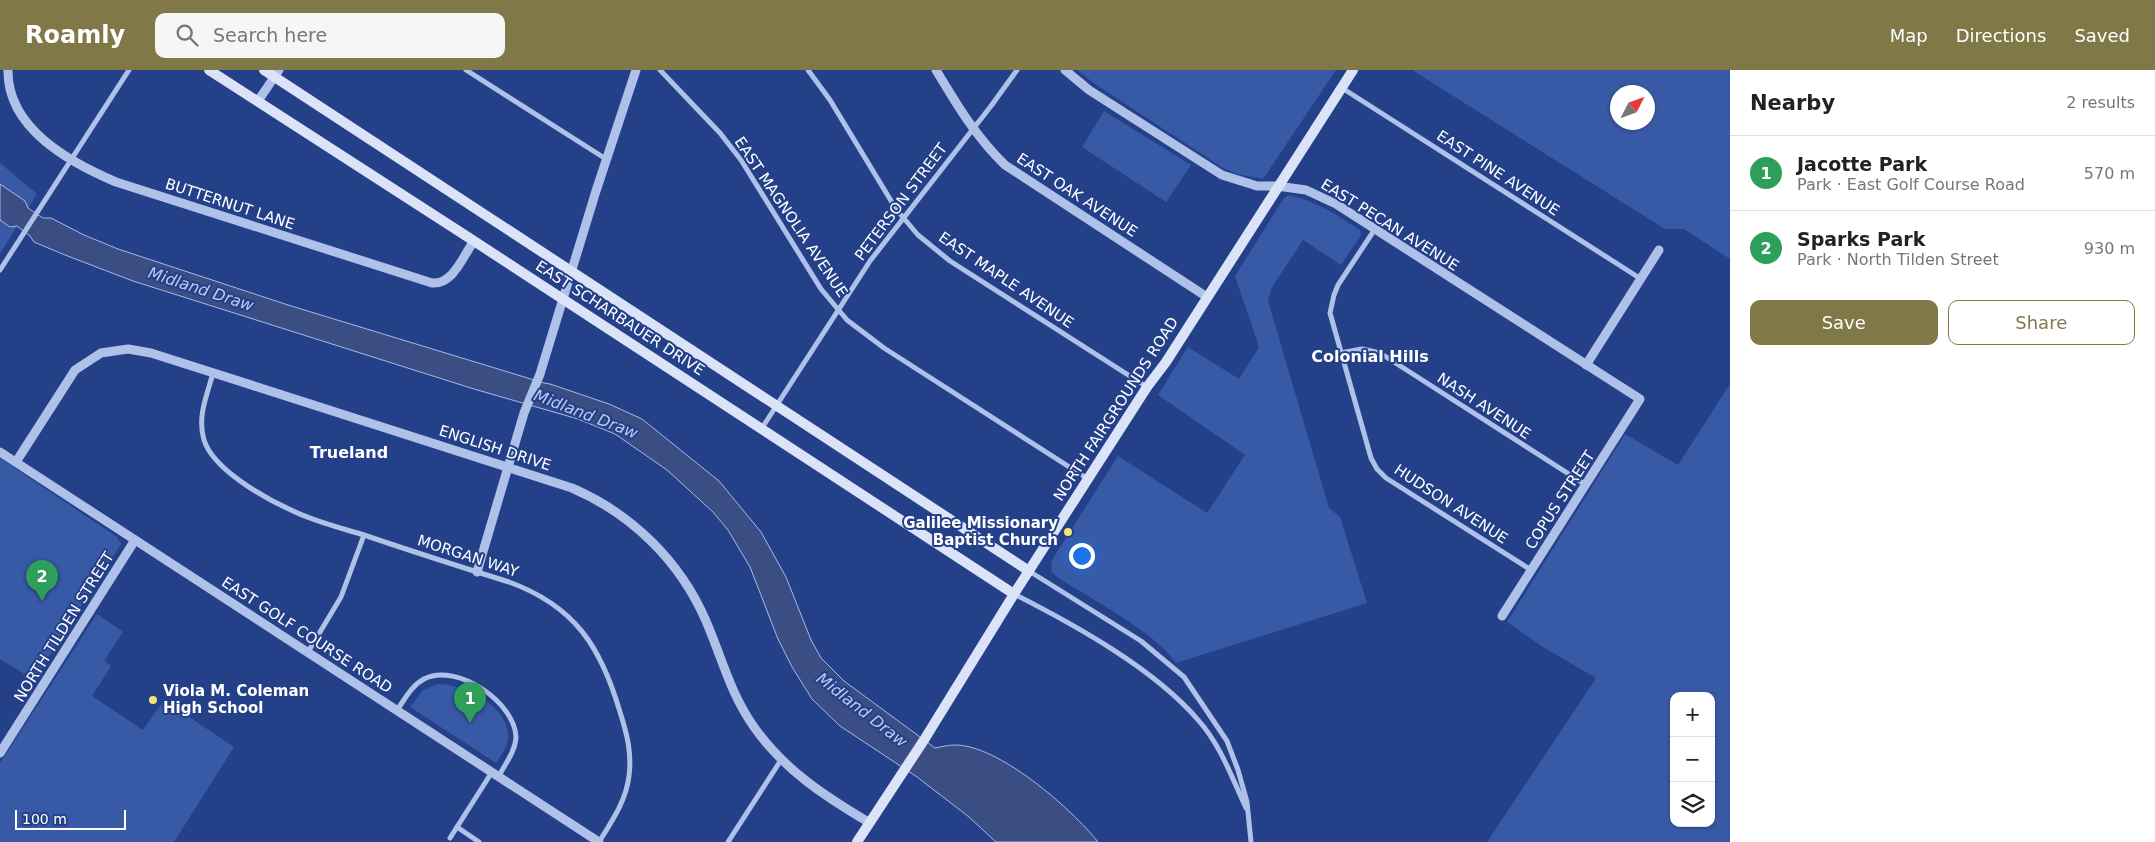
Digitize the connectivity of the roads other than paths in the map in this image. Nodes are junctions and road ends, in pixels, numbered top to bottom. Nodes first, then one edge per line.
1 (8, 70) edge
2 (129, 70) edge
3 (209, 70) edge
4 (264, 70) edge
5 (466, 70) edge
6 (636, 70) edge
7 (660, 70) edge
8 (808, 70) edge
9 (936, 70) edge
10 (1017, 70) edge
11 (1065, 70) edge
12 (1353, 70) edge
13 (277, 73) edge
14 (1342, 88) junction
15 (258, 102) junction
16 (973, 129) junction
17 (606, 159) junction
18 (72, 160) junction
19 (1277, 186) junction
20 (903, 217) junction
21 (1375, 229) junction
22 (474, 241) junction
23 (1659, 250) dead end
24 (0, 270) edge
25 (571, 271) junction
26 (1641, 279) junction
27 (1207, 297) junction
28 (563, 299) junction
29 (838, 310) junction
30 (1340, 353) junction
31 (1586, 365) junction
32 (213, 373) junction
33 (1146, 387) junction
34 (1640, 399) joint
35 (777, 405) junction
36 (762, 428) junction
37 (0, 452) edge
38 (16, 462) junction
39 (510, 467) junction
40 (1088, 479) junction
41 (1586, 485) junction
42 (364, 535) junction
43 (135, 540) junction
44 (1531, 570) junction
45 (1029, 571) junction
46 (477, 572) junction
47 (1014, 594) junction
48 (1502, 616) dead end
49 (308, 652) junction
50 (396, 710) junction
51 (2, 747) edge
52 (781, 760) junction
53 (495, 774) junction
54 (1248, 813) junction
55 (870, 823) junction
56 (456, 827) junction
57 (450, 838) dead end
58 (479, 842) edge
59 (599, 842) edge
60 (728, 842) edge
61 (857, 842) edge
62 (1251, 842) edge

1 - 18 street, BUTTERNUT LANE
2 - 18 street
3 - 15 main road, EAST SCHARBAUER DRIVE
4 - 13 main road, EAST SCHARBAUER DRIVE
5 - 17 street
6 - 17 street
7 - 29 street, EAST MAGNOLIA AVENUE
8 - 20 street, EAST MAPLE AVENUE
9 - 16 street, EAST OAK AVENUE
10 - 16 street, PETERSON STREET
11 - 19 street, EAST PECAN AVENUE
12 - 14 main road, NORTH FAIRGROUNDS ROAD
13 - 15 street
13 - 25 main road, EAST SCHARBAUER DRIVE
14 - 19 main road, NORTH FAIRGROUNDS ROAD
14 - 26 street, EAST PINE AVENUE
15 - 22 main road, EAST SCHARBAUER DRIVE
16 - 20 street, PETERSON STREET
16 - 27 street, EAST OAK AVENUE
17 - 25 street
18 - 22 street, BUTTERNUT LANE
18 - 24 street
19 - 21 street, EAST PECAN AVENUE
19 - 27 main road, NORTH FAIRGROUNDS ROAD
20 - 29 street, PETERSON STREET
20 - 33 street, EAST MAPLE AVENUE
21 - 30 street, HUDSON AVENUE
21 - 31 street, EAST PECAN AVENUE
22 - 28 main road, EAST SCHARBAUER DRIVE
23 - 26 street
25 - 28 street
25 - 35 main road, EAST SCHARBAUER DRIVE
26 - 31 street
27 - 33 main road, NORTH FAIRGROUNDS ROAD
28 - 36 main road, EAST SCHARBAUER DRIVE
28 - 39 street
29 - 35 street, PETERSON STREET
29 - 40 street, EAST MAGNOLIA AVENUE
30 - 41 street, NASH AVENUE
30 - 44 street, HUDSON AVENUE
31 - 34 street, EAST PECAN AVENUE
32 - 38 street, ENGLISH DRIVE
32 - 39 street, ENGLISH DRIVE
32 - 42 street, MORGAN WAY
33 - 40 main road, NORTH FAIRGROUNDS ROAD
34 - 41 street, COPUS STREET
35 - 36 street, PETERSON STREET
35 - 45 main road, EAST SCHARBAUER DRIVE
36 - 47 main road, EAST SCHARBAUER DRIVE
37 - 38 street, EAST GOLF COURSE ROAD
38 - 43 street, EAST GOLF COURSE ROAD
39 - 46 street
39 - 52 street, ENGLISH DRIVE
40 - 45 main road, NORTH FAIRGROUNDS ROAD
41 - 44 street, COPUS STREET
42 - 46 street, MORGAN WAY
42 - 49 street
43 - 49 street, EAST GOLF COURSE ROAD
43 - 51 street, NORTH TILDEN STREET
44 - 48 street, COPUS STREET
45 - 47 main road, NORTH FAIRGROUNDS ROAD
45 - 54 street
46 - 59 street, MORGAN WAY
47 - 54 street
47 - 55 main road, NORTH FAIRGROUNDS ROAD
49 - 50 street, EAST GOLF COURSE ROAD
50 - 53 street, EAST GOLF COURSE ROAD
50 - 53 street
52 - 55 street, ENGLISH DRIVE
52 - 60 street
53 - 56 street
53 - 59 street, EAST GOLF COURSE ROAD
54 - 62 street
55 - 61 main road, NORTH FAIRGROUNDS ROAD
56 - 57 street
56 - 58 street

